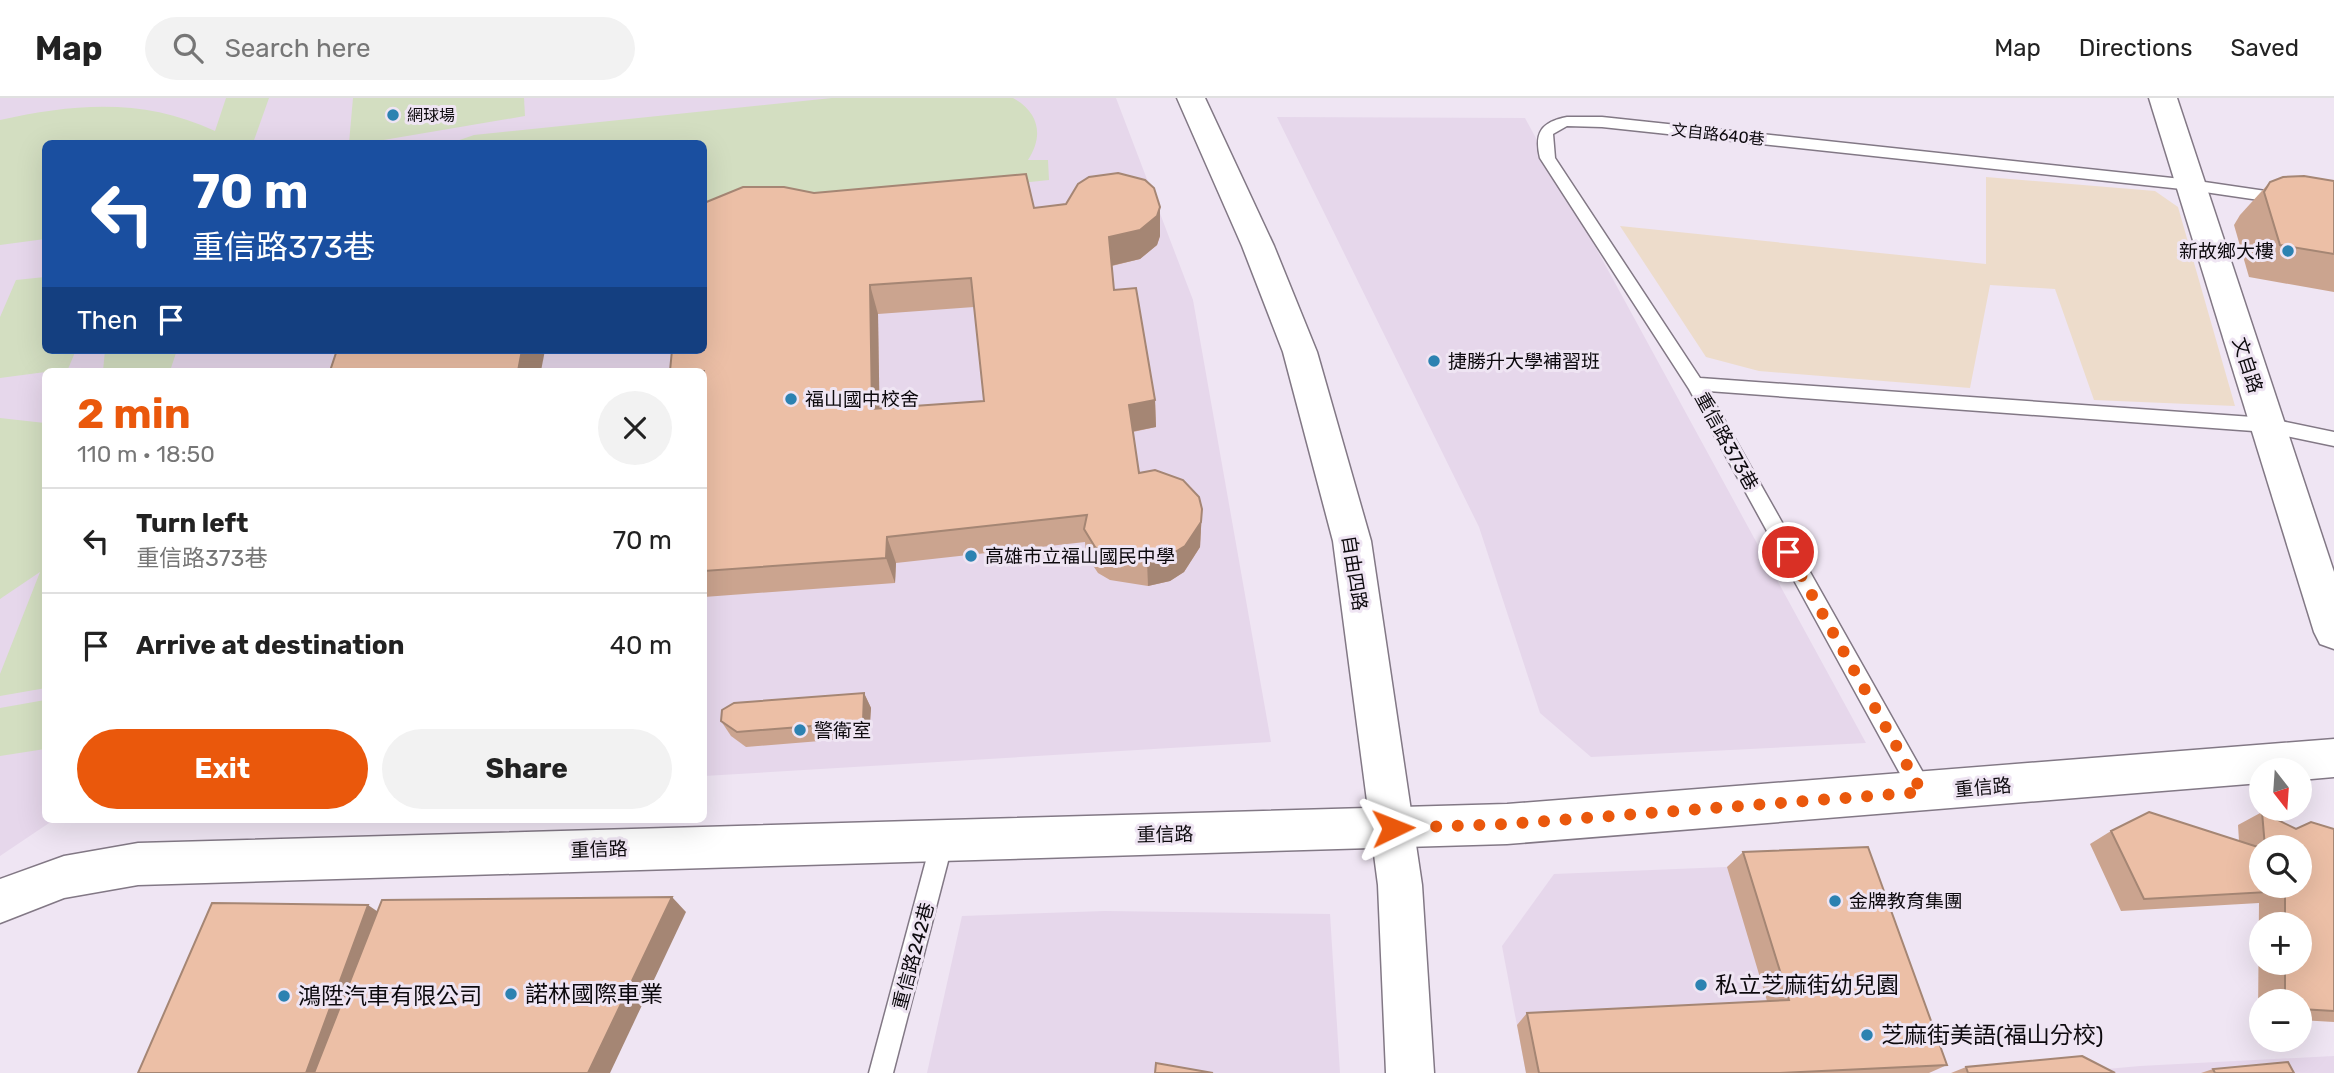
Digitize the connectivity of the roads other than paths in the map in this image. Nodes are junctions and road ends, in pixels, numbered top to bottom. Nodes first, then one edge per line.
1 (1191, 98) edge
2 (2163, 98) edge
3 (2191, 185) junction
4 (2334, 206) edge
5 (1695, 384) junction
6 (2267, 425) junction
7 (2334, 439) edge
8 (2334, 632) edge
9 (2334, 758) edge
10 (1922, 792) junction
11 (1393, 828) junction
12 (943, 838) junction
13 (0, 901) edge
14 (881, 1073) edge
15 (1410, 1073) edge

1 - 11 street, 自由四路
2 - 3 street, 文自路
3 - 4 lane
3 - 5 lane, 文自路640巷
3 - 6 street, 文自路
5 - 6 lane
5 - 10 lane, 重信路373巷
6 - 7 lane
6 - 8 street, 文自路
9 - 10 street, 重信路
10 - 11 street, 重信路
11 - 12 street, 重信路
11 - 15 street, 自由四路
12 - 13 street, 重信路
12 - 14 lane, 重信路242巷

